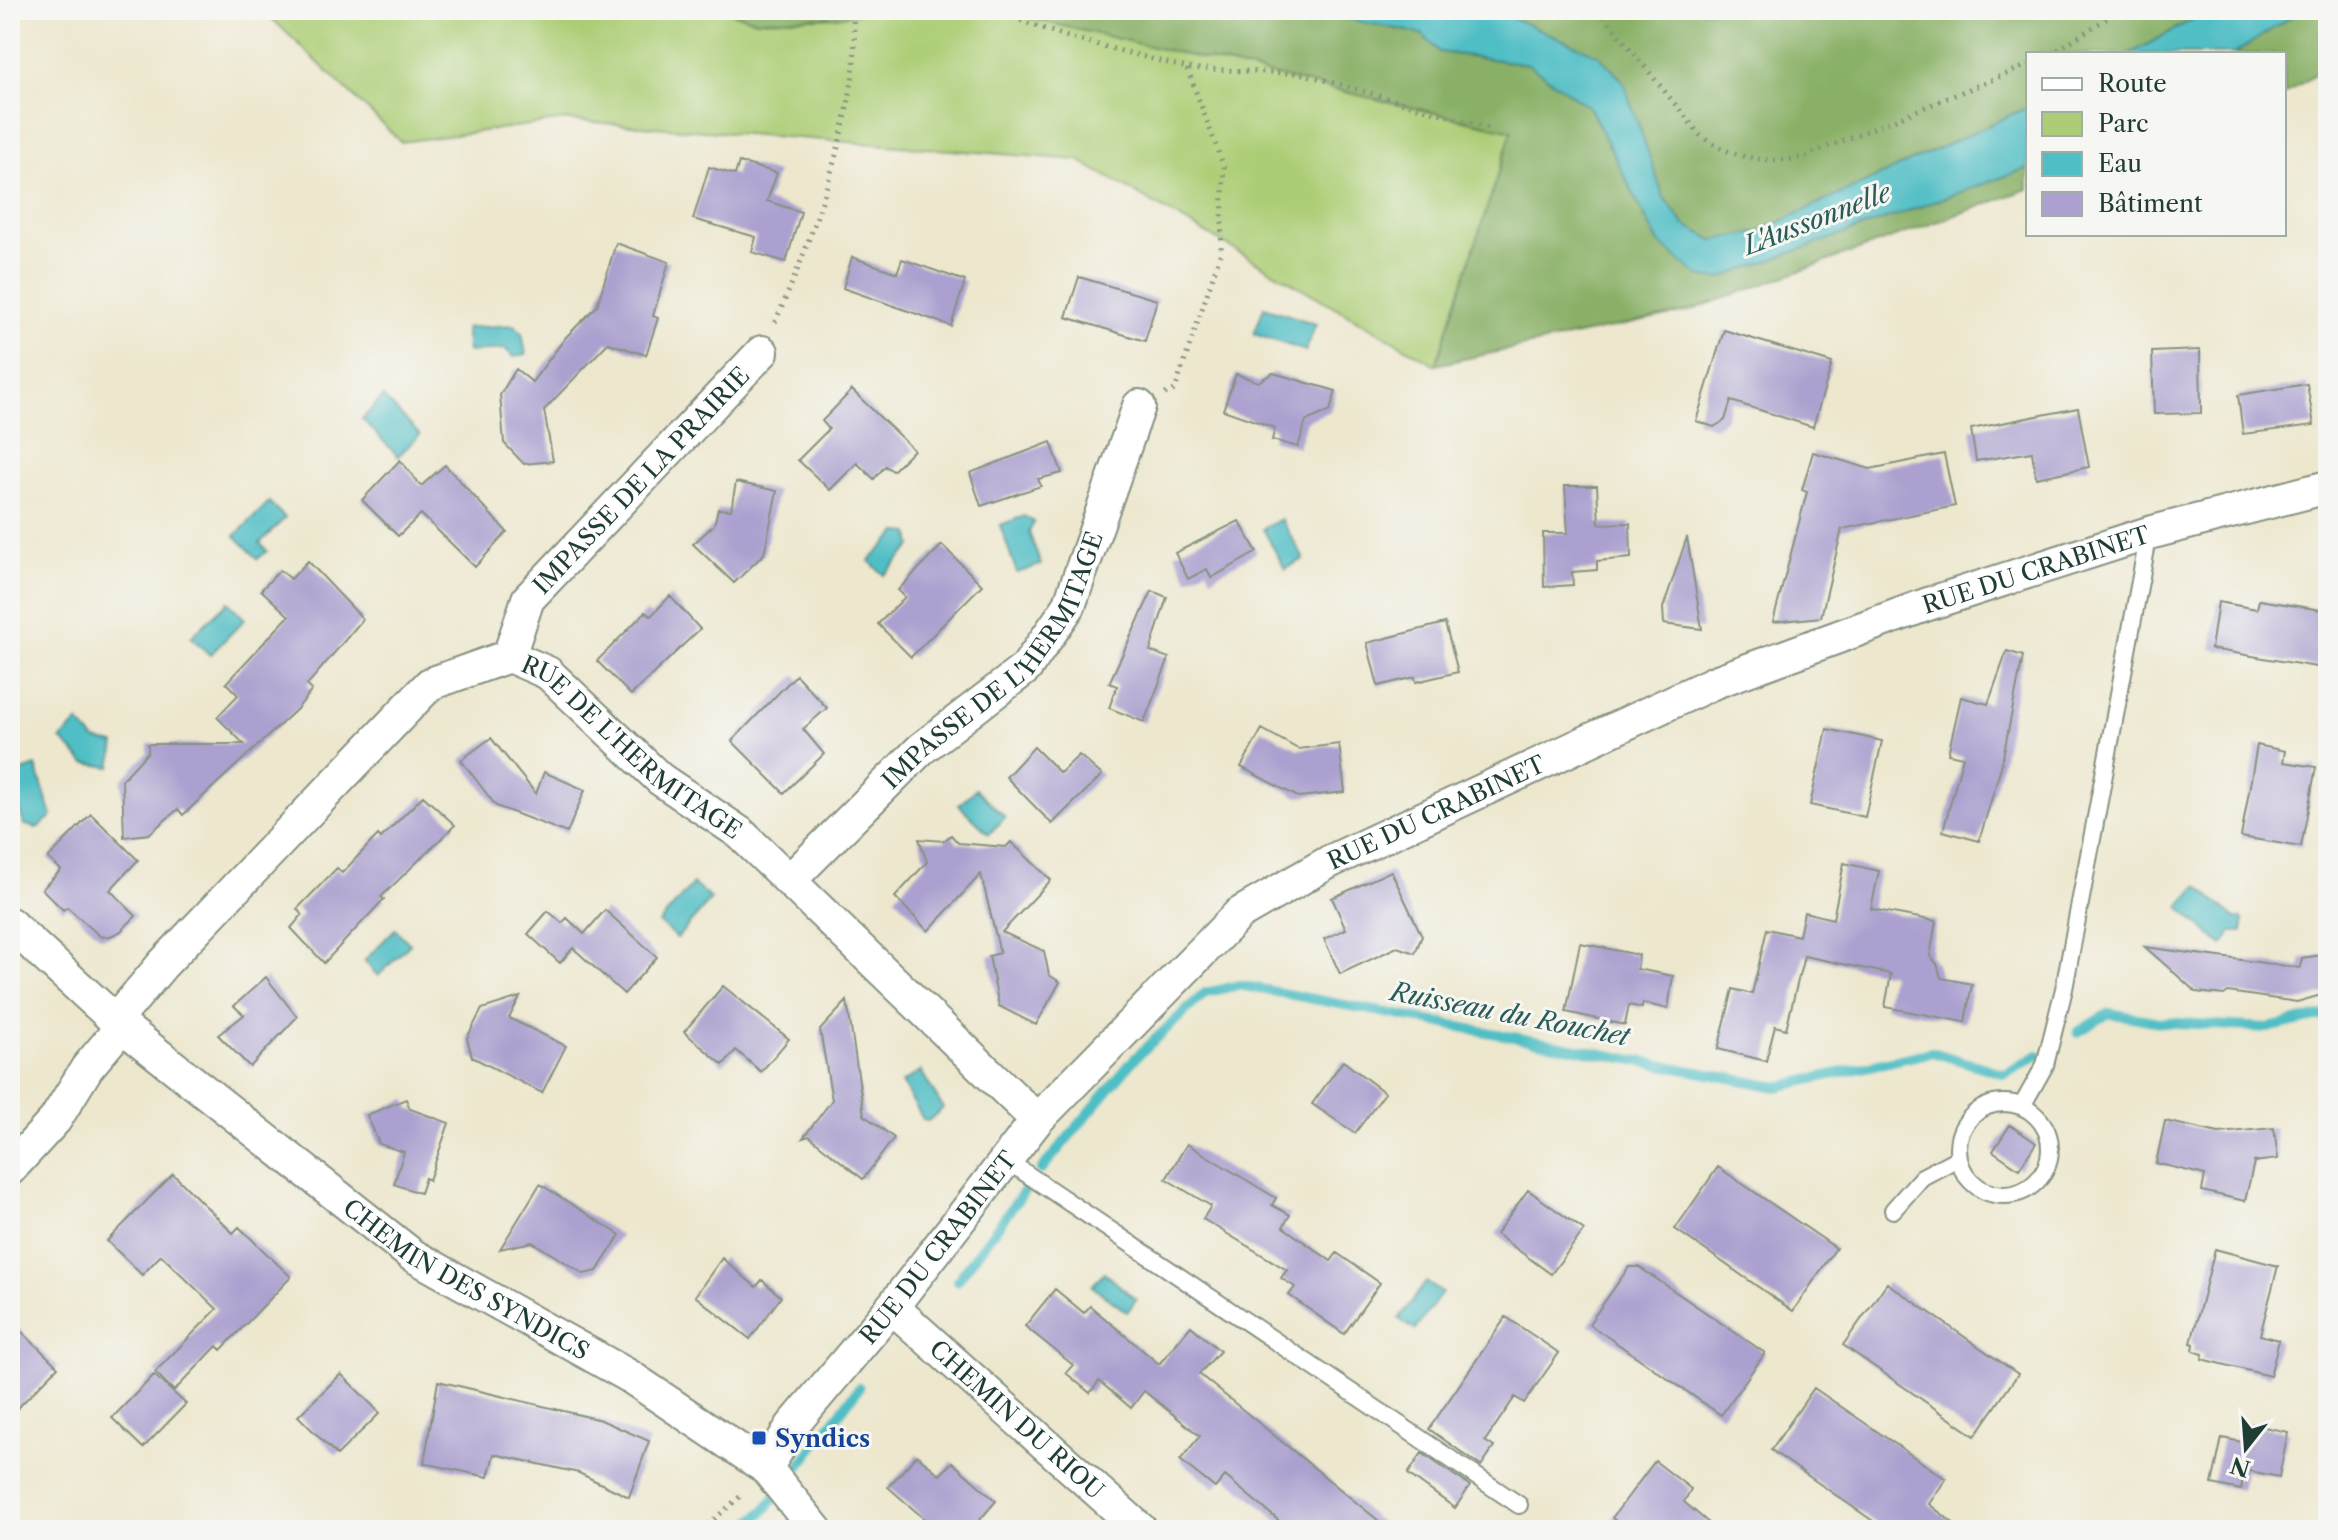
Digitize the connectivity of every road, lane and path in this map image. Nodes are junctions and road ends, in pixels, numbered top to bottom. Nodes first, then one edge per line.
1 (853, 10) edge
2 (990, 10) edge
3 (1599, 10) edge
4 (2120, 10) edge
5 (2054, 52) edge
6 (2026, 66) edge
7 (1187, 68) junction
8 (1490, 128) dead end
9 (762, 352) joint
10 (1139, 406) joint
11 (2328, 487) edge
12 (2149, 533) junction
13 (509, 656) junction
14 (791, 879) junction
15 (10, 924) edge
16 (118, 1023) junction
17 (2022, 1106) junction
18 (1037, 1120) junction
19 (1958, 1158) junction
20 (1006, 1160) junction
21 (10, 1169) edge
22 (1893, 1210) dead end
23 (892, 1307) junction
24 (776, 1481) junction
25 (1519, 1505) dead end
26 (702, 1530) edge
27 (816, 1530) edge
28 (1141, 1530) edge

1 - 9 path
2 - 7 path
3 - 6 path
4 - 5 path
7 - 8 path
7 - 10 path
9 - 13 street, IMPASSE DE LA PRAIRIE
10 - 14 street, IMPASSE DE L'HERMITAGE
11 - 12 street, RUE DU CRABINET
12 - 17 lane
12 - 18 street, RUE DU CRABINET
13 - 14 street, RUE DE L'HERMITAGE
13 - 16 street, RUE DE L'HERMITAGE
14 - 18 street, RUE DE L'HERMITAGE
15 - 16 street, CHEMIN DES SYNDICS
16 - 21 street, RUE DE L'HERMITAGE
16 - 24 street, CHEMIN DES SYNDICS
17 - 19 lane
17 - 19 lane
18 - 20 street, RUE DU CRABINET
19 - 22 lane
20 - 23 street, RUE DU CRABINET
20 - 25 lane
23 - 24 street, RUE DU CRABINET
23 - 28 street, CHEMIN DU RIOU
24 - 26 path
24 - 27 street, CHEMIN DES SYNDICS

